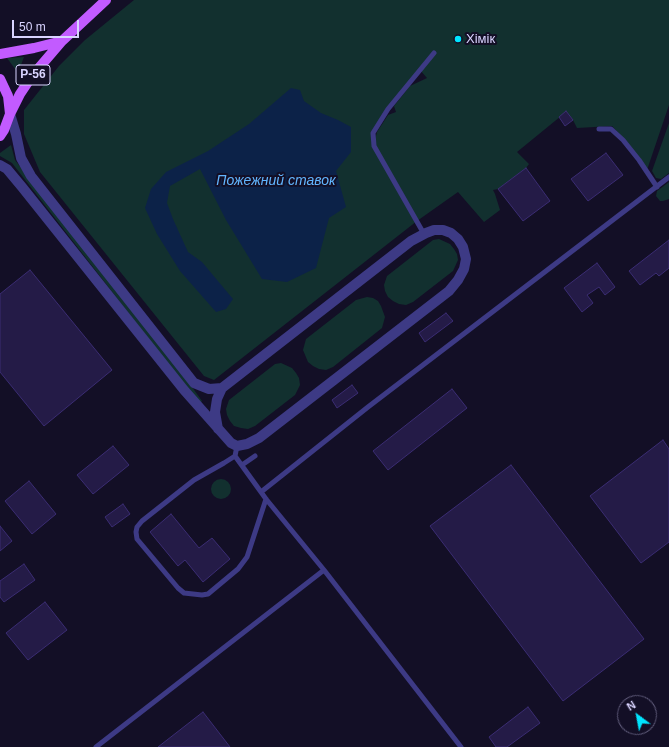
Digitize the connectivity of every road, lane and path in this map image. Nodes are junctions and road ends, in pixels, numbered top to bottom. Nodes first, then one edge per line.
1 (106, 0) edge
2 (62, 41) junction
3 (434, 53) dead end
4 (0, 54) edge
5 (0, 79) edge
6 (10, 114) junction
7 (599, 129) dead end
8 (0, 136) edge
9 (0, 165) edge
10 (669, 177) edge
11 (657, 187) junction
12 (424, 234) junction
13 (222, 388) junction
14 (218, 429) junction
15 (236, 451) junction
16 (255, 456) dead end
17 (242, 464) junction
18 (261, 492) junction
19 (266, 499) junction
20 (324, 570) junction
21 (96, 747) edge
22 (461, 747) edge

1 - 2 main road, Р-56
2 - 4 main road, Р-56
2 - 6 main road, Р-56
3 - 12 lane
5 - 6 main road
6 - 8 main road, Р-56
6 - 13 street
7 - 11 lane
9 - 14 street
10 - 11 lane
11 - 18 lane
12 - 13 street
12 - 15 street
13 - 14 street
14 - 15 street
15 - 17 lane
15 - 19 lane
16 - 17 lane
17 - 18 lane
18 - 19 lane
19 - 20 lane
20 - 21 lane
20 - 22 lane

